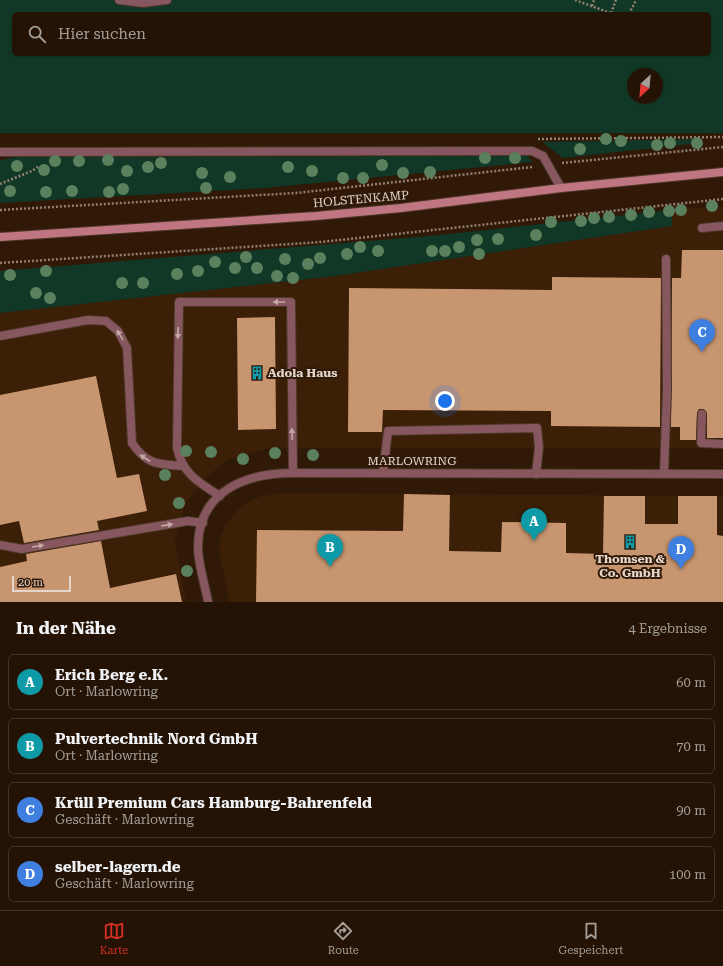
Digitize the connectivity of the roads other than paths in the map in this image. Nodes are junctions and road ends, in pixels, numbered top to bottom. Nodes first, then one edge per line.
1 (119, 0) edge
2 (167, 0) edge
3 (0, 152) edge
4 (723, 172) edge
5 (561, 188) junction
6 (723, 226) edge
7 (702, 228) dead end
8 (0, 237) edge
9 (666, 259) dead end
10 (0, 336) edge
11 (702, 414) dead end
12 (723, 444) edge
13 (182, 466) junction
14 (293, 473) junction
15 (384, 473) junction
16 (536, 474) junction
17 (664, 474) junction
18 (723, 474) edge
19 (220, 496) junction
20 (203, 523) junction
21 (0, 545) edge
22 (208, 602) edge

1 - 2 street
3 - 5 street
4 - 5 main road, HOLSTENKAMP
5 - 8 main road, HOLSTENKAMP
6 - 7 street
9 - 17 street
13 -> 10 street
11 - 12 street
14 -> 13 street
13 - 19 street
14 - 15 street, MARLOWRING
14 - 19 street, MARLOWRING
15 - 16 street, MARLOWRING
15 - 16 street
16 - 17 street, MARLOWRING
17 - 18 street, MARLOWRING
19 - 20 street, MARLOWRING
21 -> 20 street
20 - 22 street, MARLOWRING

